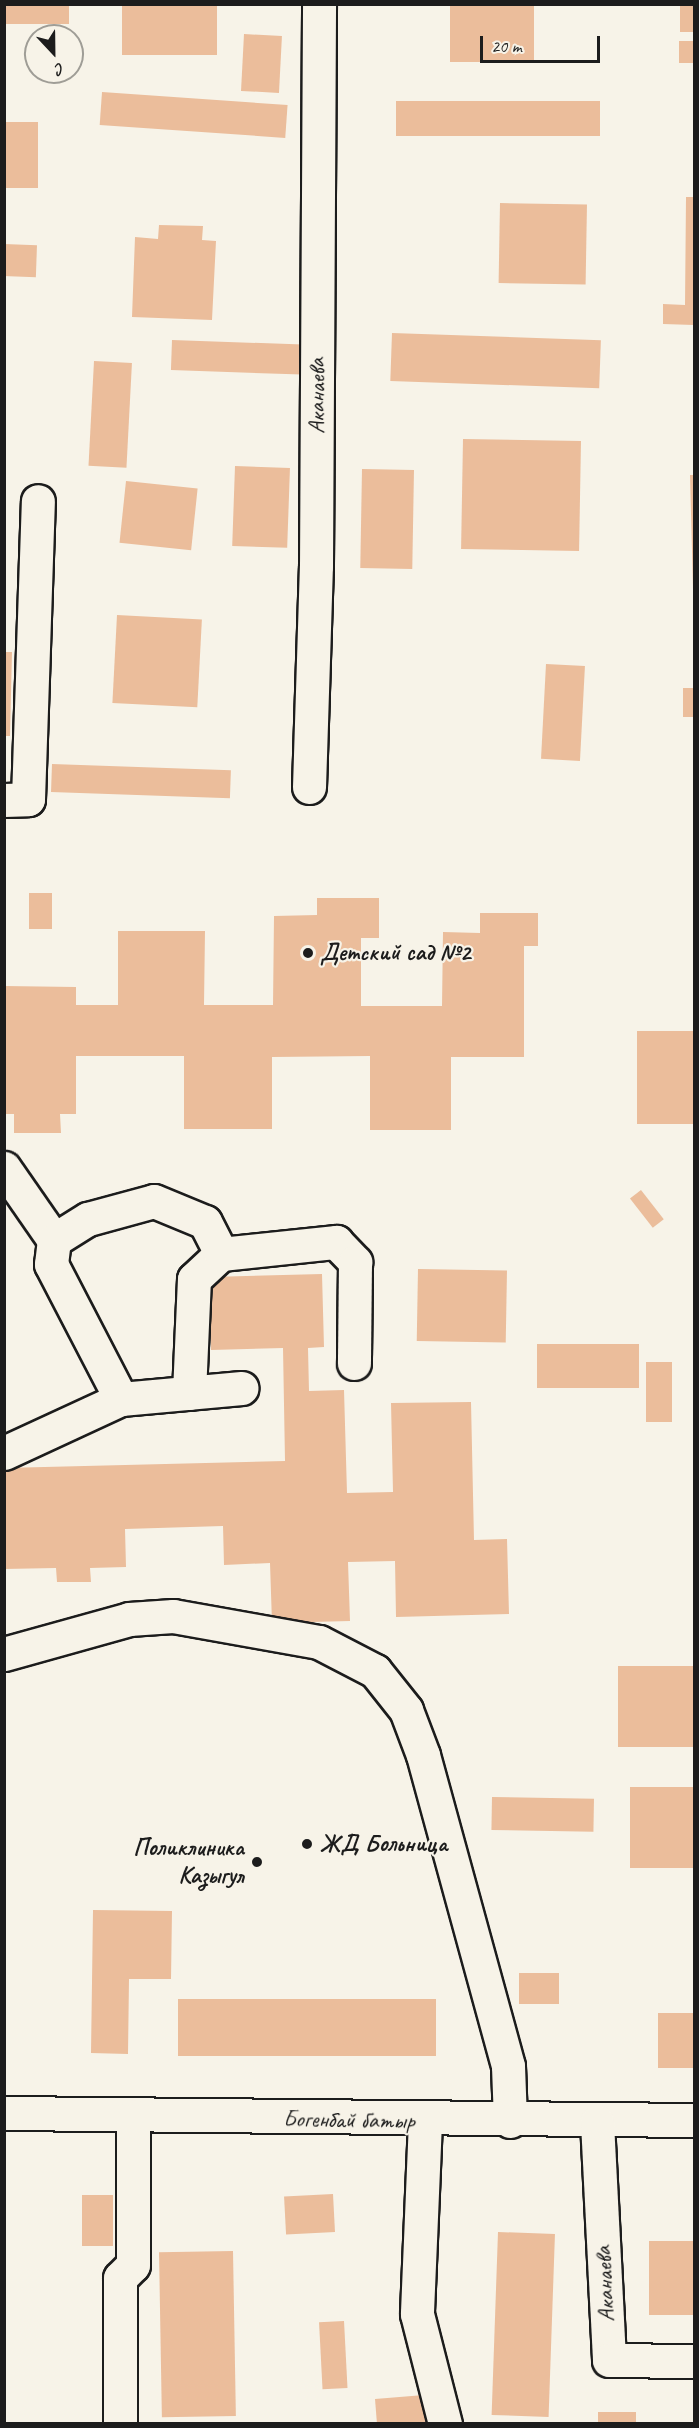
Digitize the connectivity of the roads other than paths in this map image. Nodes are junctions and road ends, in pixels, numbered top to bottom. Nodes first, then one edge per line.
1 (319, 4) edge
2 (38, 501) dead end
3 (309, 787) dead end
4 (4, 800) edge
5 (4, 1167) edge
6 (54, 1240) junction
7 (220, 1254) junction
8 (354, 1363) dead end
9 (242, 1388) dead end
10 (189, 1393) junction
11 (121, 1399) junction
12 (4, 1453) edge
13 (4, 1654) edge
14 (4, 2113) edge
15 (133, 2116) junction
16 (694, 2120) edge
17 (425, 2121) junction
18 (510, 2121) junction
19 (597, 2122) junction
20 (694, 2361) edge
21 (120, 2424) edge
22 (445, 2424) edge

1 - 3 street, Аканаева
2 - 4 street
5 - 6 street
6 - 7 street
6 - 11 street
7 - 8 street
7 - 10 street
9 - 10 street
10 - 11 street
11 - 12 street
13 - 18 street
14 - 15 street, Богенбай батыр
15 - 17 street, Богенбай батыр
15 - 21 street
16 - 19 street, Богенбай батыр
17 - 18 street, Богенбай батыр
17 - 22 street
18 - 19 street, Богенбай батыр
19 - 20 street, Аканаева

